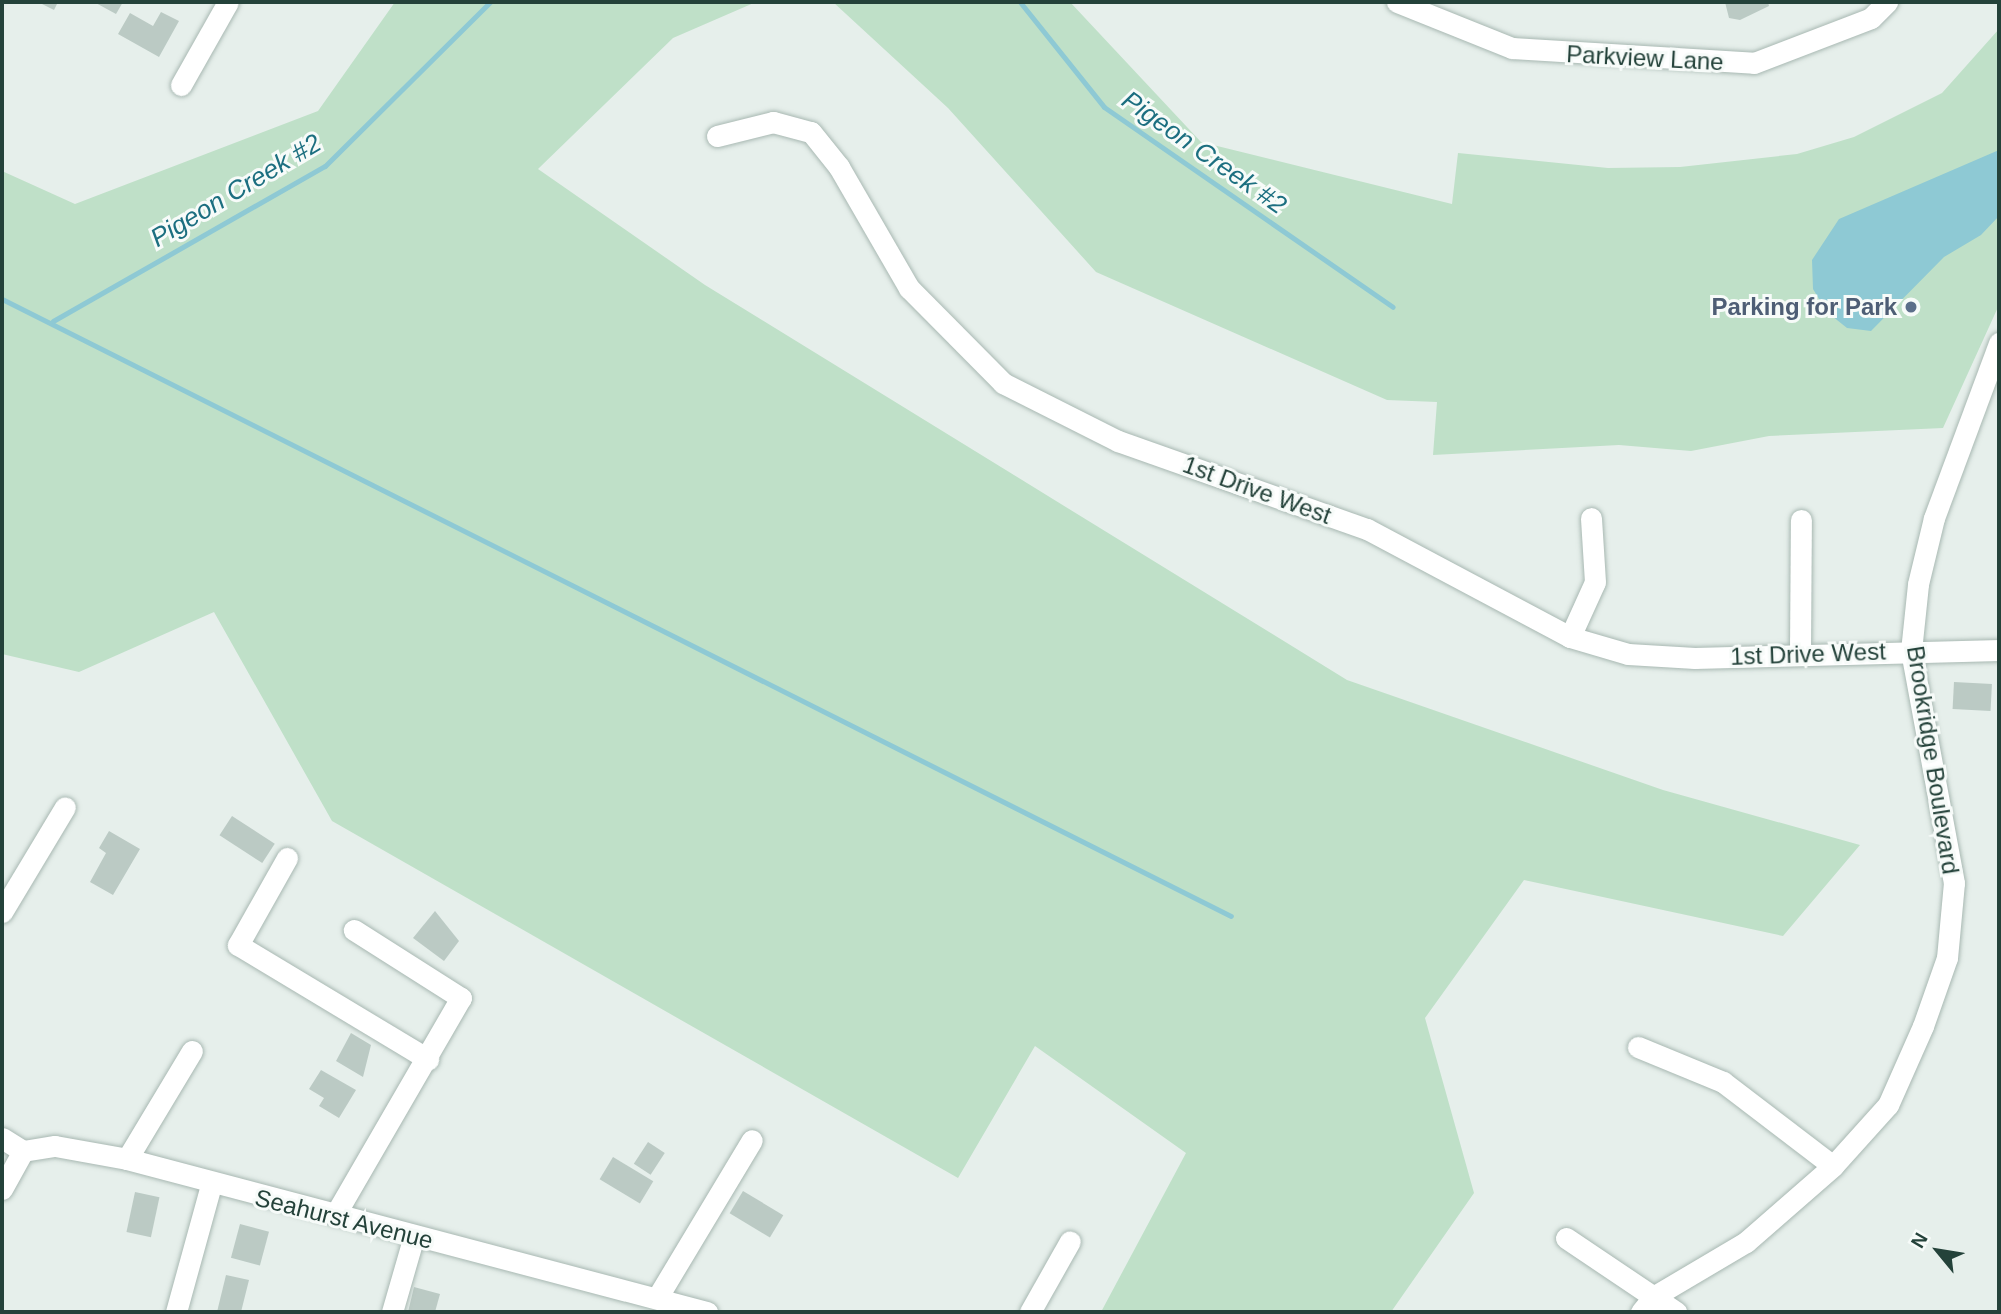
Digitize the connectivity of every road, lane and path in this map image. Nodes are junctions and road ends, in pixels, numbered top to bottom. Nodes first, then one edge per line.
1 (1397, 2) edge
2 (1887, 2) edge
3 (224, 3) edge
4 (181, 85) dead end
5 (716, 136) dead end
6 (1999, 343) edge
7 (1591, 518) dead end
8 (1801, 520) dead end
9 (1570, 637) junction
10 (1911, 650) junction
11 (1999, 650) edge
12 (1800, 651) junction
13 (65, 807) dead end
14 (286, 858) dead end
15 (2, 912) edge
16 (354, 930) dead end
17 (1638, 1047) dead end
18 (192, 1051) dead end
19 (428, 1059) junction
20 (2, 1138) edge
21 (752, 1140) dead end
22 (23, 1150) junction
23 (127, 1159) junction
24 (1833, 1166) junction
25 (211, 1185) junction
26 (2, 1189) edge
27 (335, 1215) junction
28 (414, 1236) junction
29 (1566, 1238) dead end
30 (1070, 1241) dead end
31 (657, 1298) junction
32 (626, 1303) edge
33 (1647, 1305) edge
34 (176, 1312) edge
35 (392, 1312) edge
36 (707, 1312) edge
37 (1030, 1312) edge
38 (1676, 1312) edge

1 - 2 street, Parkview Lane
3 - 4 street
5 - 9 street, 1st Drive West
6 - 10 street, Brookridge Boulevard
7 - 9 street
8 - 12 street
9 - 12 street, 1st Drive West
10 - 11 street, 1st Drive West
10 - 12 street, 1st Drive West
10 - 24 street, Brookridge Boulevard
13 - 15 street
14 - 19 street
16 - 19 street
17 - 24 street
18 - 23 street
19 - 27 street
20 - 22 street
21 - 31 street
22 - 23 street, Seahurst Avenue
22 - 26 street
23 - 25 street, Seahurst Avenue
24 - 33 street, Brookridge Boulevard
25 - 27 street, Seahurst Avenue
25 - 34 street
27 - 28 street, Seahurst Avenue
28 - 32 street, Seahurst Avenue
28 - 35 street
29 - 33 street
30 - 37 street
31 - 32 street, Seahurst Avenue
31 - 36 street, Seahurst Avenue
33 - 38 street

